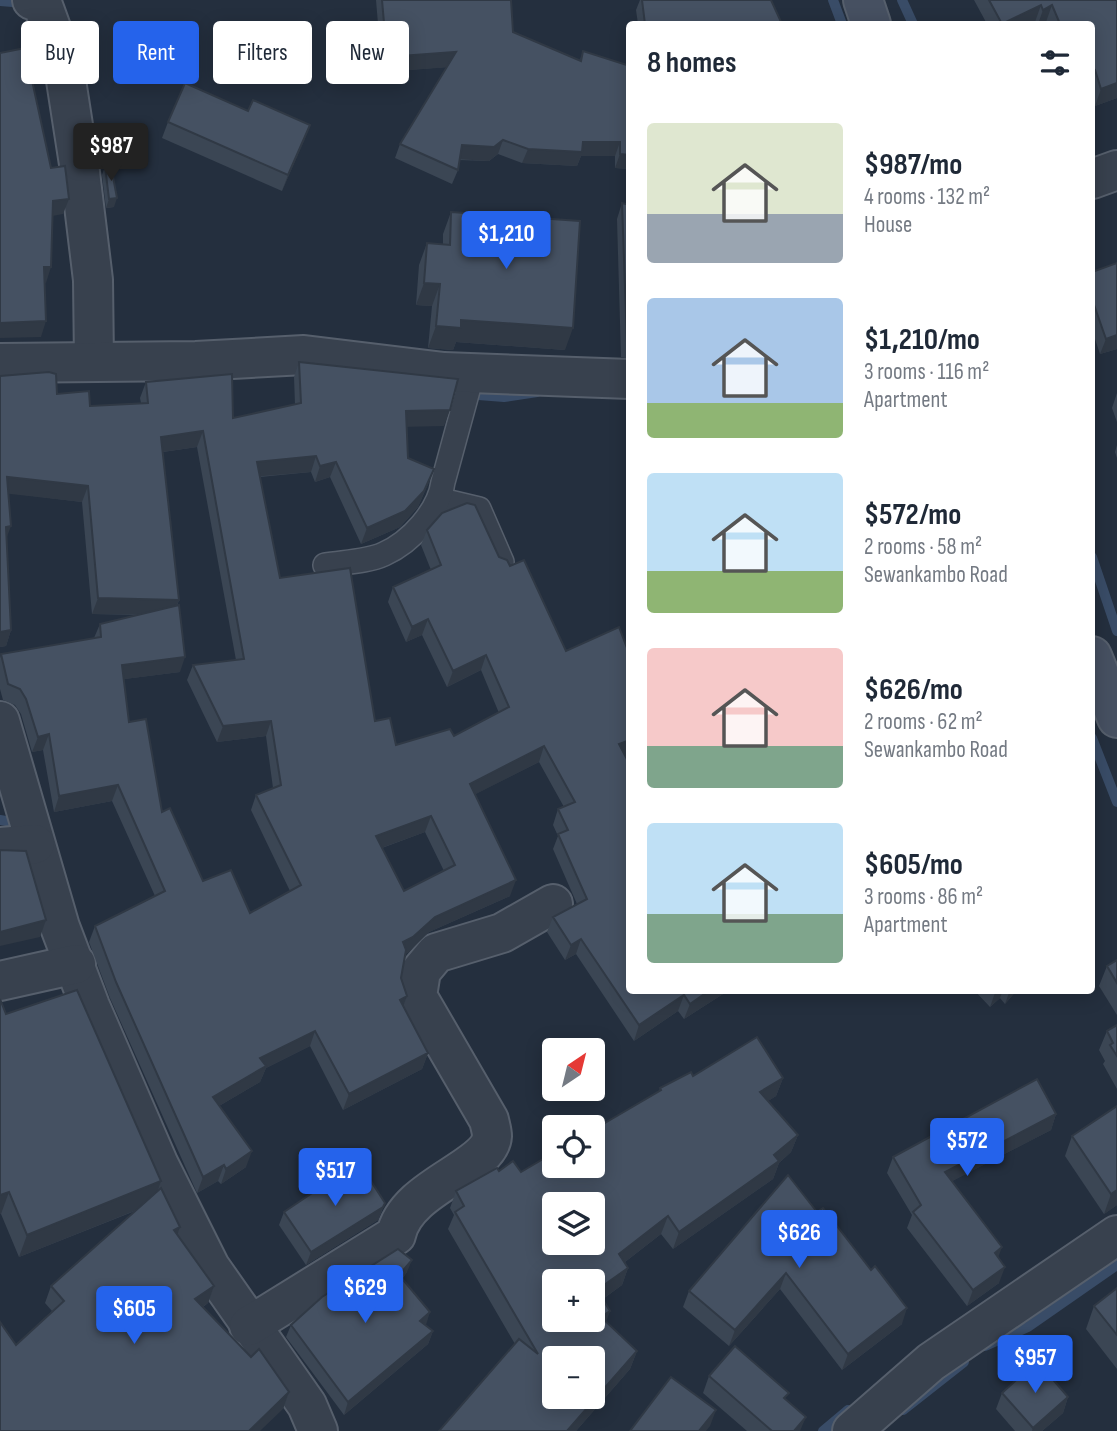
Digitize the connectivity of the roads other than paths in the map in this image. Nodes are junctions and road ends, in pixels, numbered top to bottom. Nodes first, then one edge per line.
1 (32, 0) edge
2 (863, 0) edge
3 (870, 21) edge
4 (1117, 170) edge
5 (1095, 178) edge
6 (94, 362) junction
7 (0, 363) edge
8 (473, 372) junction
9 (626, 379) edge
10 (441, 500) junction
11 (502, 562) edge
12 (325, 565) dead end
13 (1095, 663) edge
14 (1117, 718) edge
15 (0, 721) edge
16 (18, 845) edge
17 (553, 904) dead end
18 (76, 964) junction
19 (0, 981) edge
20 (1117, 1235) edge
21 (256, 1322) junction
22 (318, 1431) edge
23 (852, 1431) edge

1 - 6 street
2 - 3 street
4 - 5 street
6 - 7 street
6 - 8 street
8 - 9 street
8 - 10 lane
10 - 11 lane
10 - 12 lane
13 - 14 street
15 - 16 street
16 - 18 street
17 - 21 street
18 - 19 street
18 - 21 street
20 - 23 street
21 - 22 street

